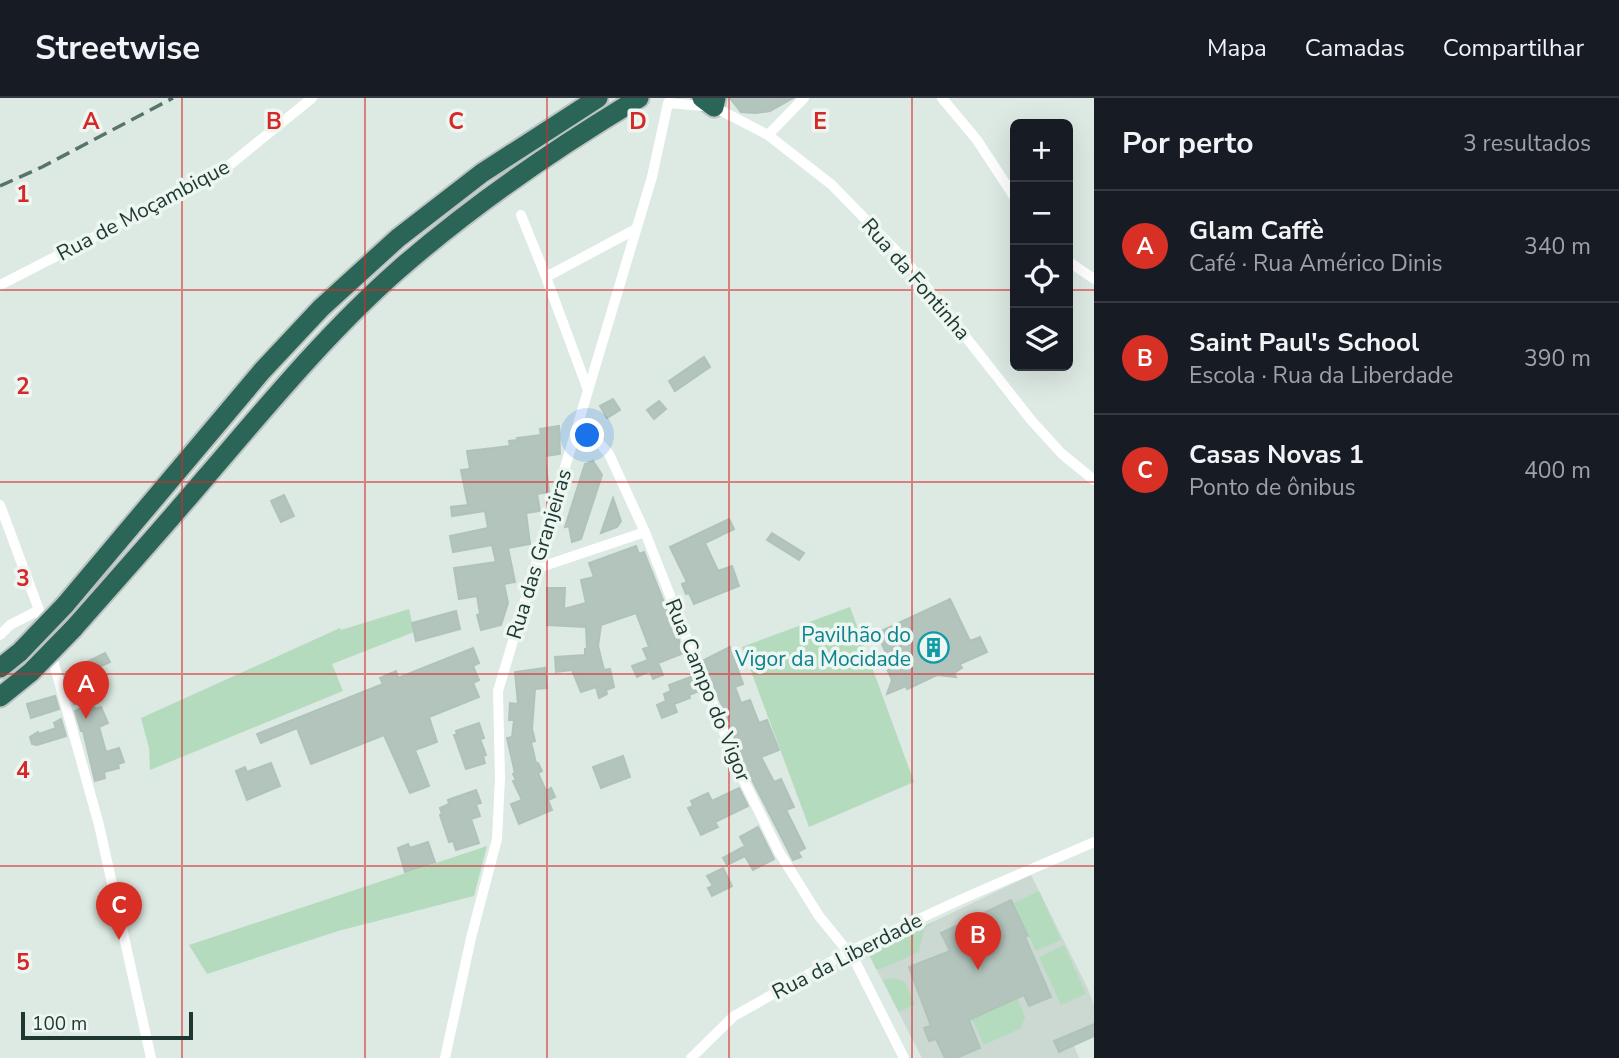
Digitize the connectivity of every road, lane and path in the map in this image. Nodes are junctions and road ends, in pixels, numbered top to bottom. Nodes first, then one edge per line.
1 (312, 98) edge
2 (577, 98) edge
3 (598, 98) edge
4 (639, 98) edge
5 (804, 98) edge
6 (942, 98) edge
7 (711, 101) edge
8 (563, 119) junction
9 (768, 135) junction
10 (1010, 190) edge
11 (522, 215) dead end
12 (636, 229) junction
13 (1073, 264) edge
14 (546, 277) junction
15 (1094, 279) edge
16 (0, 285) edge
17 (588, 390) junction
18 (578, 427) junction
19 (1094, 480) edge
20 (0, 505) edge
21 (645, 532) junction
22 (535, 569) junction
23 (39, 610) junction
24 (0, 635) edge
25 (0, 668) edge
26 (0, 697) edge
27 (1094, 842) edge
28 (848, 951) junction
29 (151, 1058) edge
30 (445, 1058) edge
31 (691, 1058) edge
32 (904, 1058) edge

1 - 16 street, Rua de Moçambique
2 - 8 highway
3 - 8 highway
4 - 26 highway, bridge
5 - 9 street
6 - 10 street
7 - 9 street, Rua da Fontinha
7 - 12 street, Rua das Granjeiras
8 - 25 highway, bridge
9 - 19 street, Rua da Fontinha
11 - 14 street
12 - 14 street
12 - 17 street, Rua das Granjeiras
13 - 15 street
14 - 17 street
17 - 18 street, Rua das Granjeiras
18 - 21 street, Rua Campo do Vigor
18 - 22 street, Rua das Granjeiras
20 - 23 street
21 - 22 street
21 - 28 street, Rua Campo do Vigor
22 - 30 street, Rua das Granjeiras
23 - 24 street
23 - 29 street
27 - 28 street, Rua da Liberdade
28 - 31 street, Rua da Liberdade
28 - 32 street, Rua Campo do Vigor

